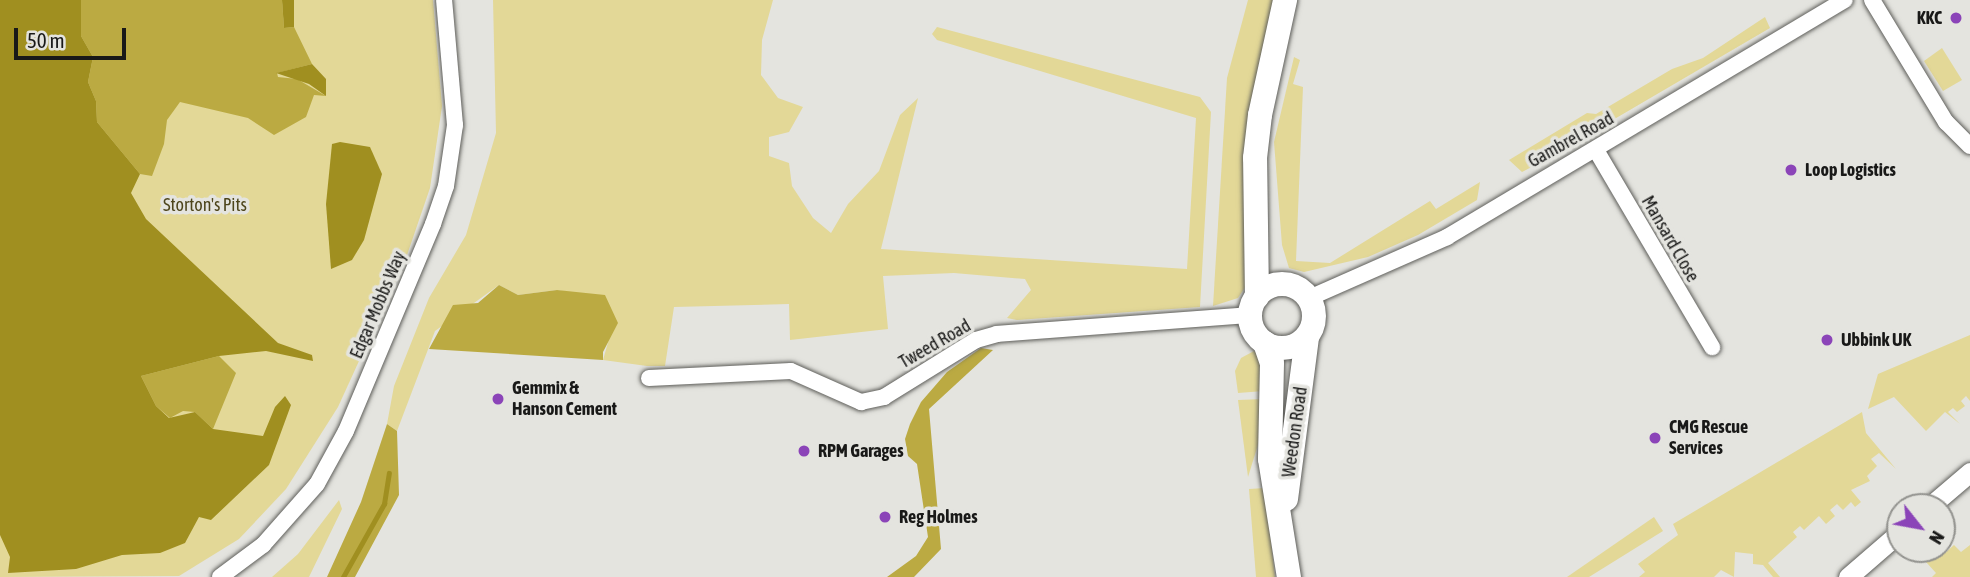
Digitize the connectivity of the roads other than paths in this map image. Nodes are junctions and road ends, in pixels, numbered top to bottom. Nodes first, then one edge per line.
1 (444, 0) edge
2 (1285, 0) edge
3 (1297, 0) edge
4 (1845, 0) edge
5 (1872, 0) edge
6 (1273, 64) junction
7 (1970, 146) edge
8 (1596, 150) junction
9 (1256, 222) junction
10 (1284, 284) junction
11 (1309, 298) junction
12 (1254, 306) junction
13 (1307, 337) junction
14 (1265, 343) junction
15 (1712, 347) dead end
16 (649, 378) dead end
17 (1970, 472) edge
18 (1945, 493) edge
19 (1284, 527) junction
20 (1886, 546) edge
21 (1858, 574) edge
22 (220, 577) edge
23 (1289, 577) edge

1 - 22 street, Edgar Mobbs Way
2 - 6 main road
3 - 6 main road
4 - 8 street, Gambrel Road
5 - 7 street
6 - 9 main road
8 - 11 street, Gambrel Road
8 - 15 street, Mansard Close
9 - 10 main road
9 - 12 main road
10 - 11 main road
10 - 12 main road
11 - 13 main road
12 - 14 main road
12 - 16 street, Tweed Road
13 - 14 main road
13 - 19 main road, Weedon Road
14 - 19 main road, Weedon Road
17 - 18 street
19 - 23 main road, Weedon Road
20 - 21 street

